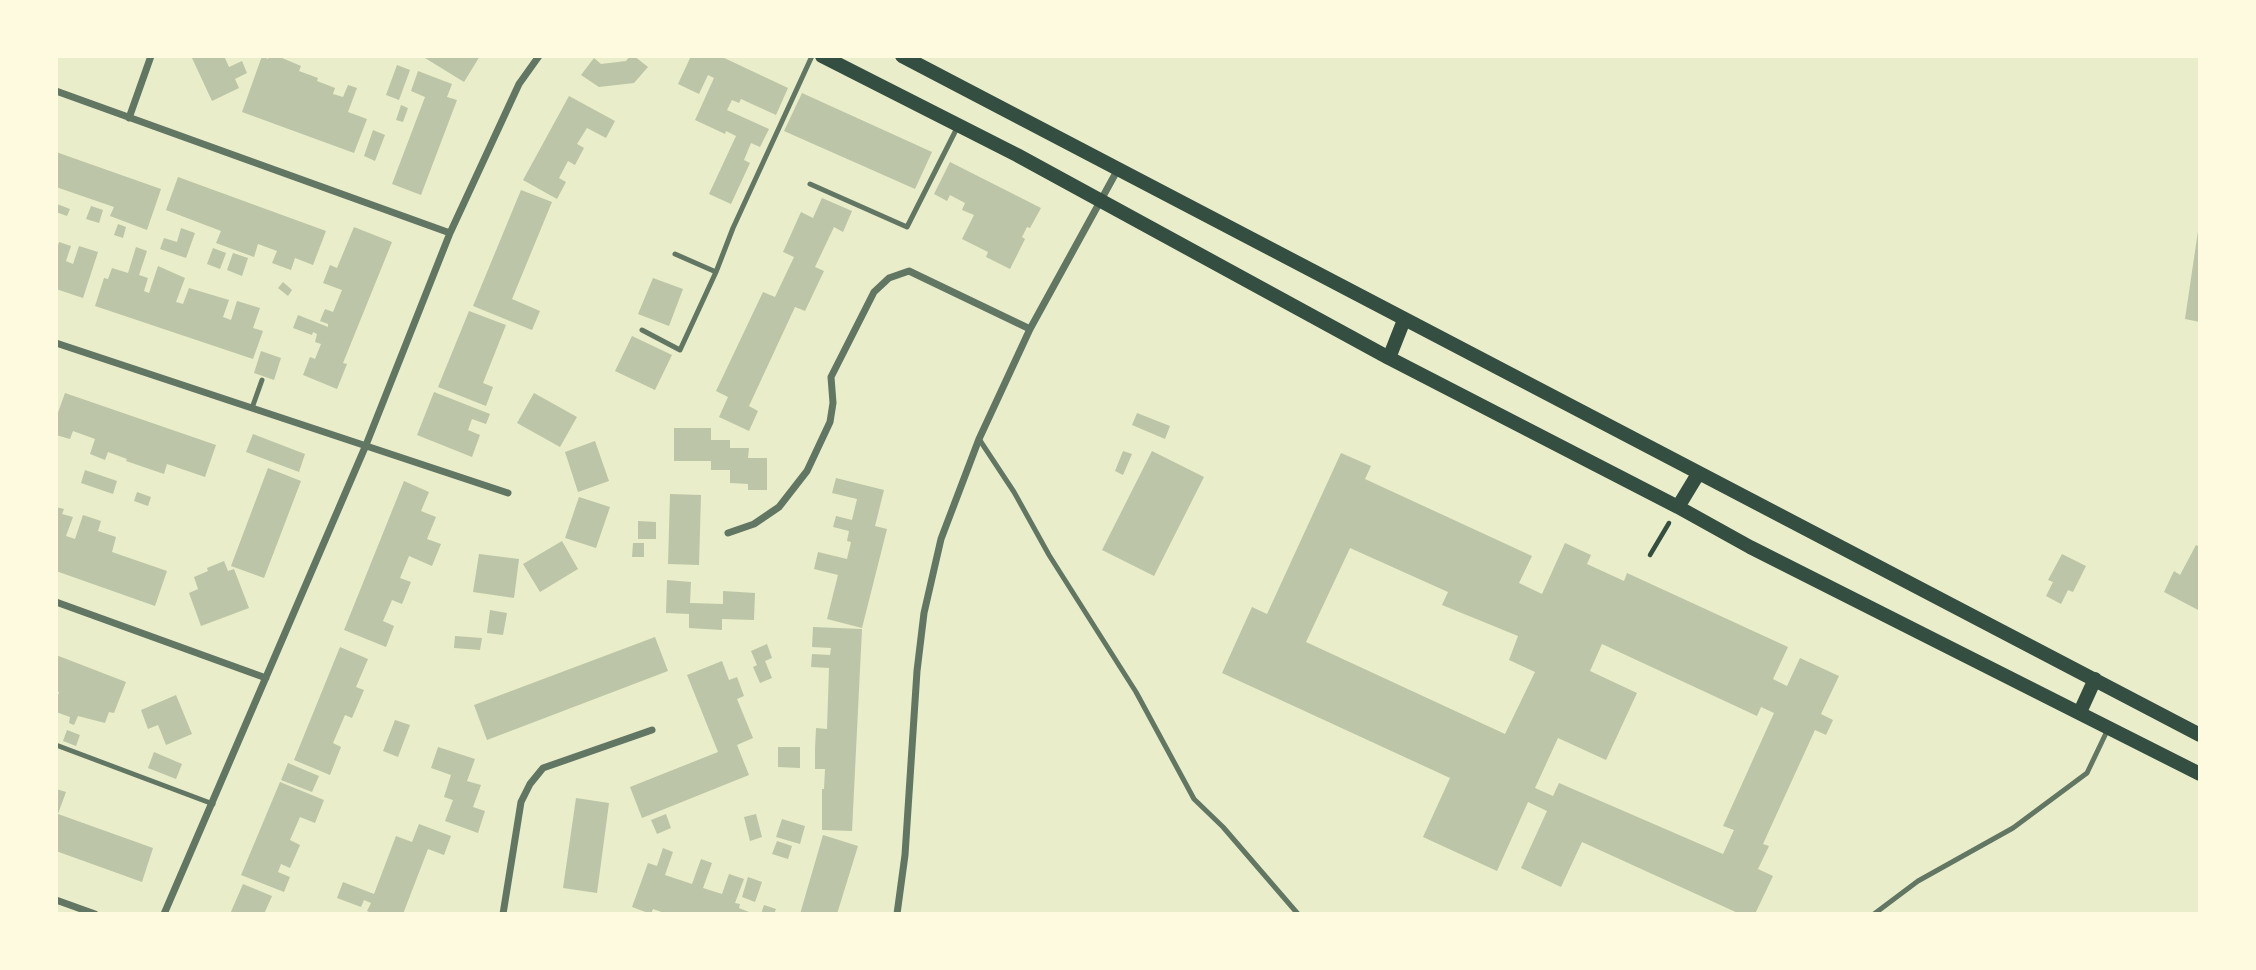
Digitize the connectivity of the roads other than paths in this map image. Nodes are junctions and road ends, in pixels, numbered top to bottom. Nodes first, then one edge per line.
1 (151, 56) edge
2 (540, 56) edge
3 (812, 56) edge
4 (822, 56) edge
5 (902, 56) edge
6 (56, 91) edge
7 (129, 118) junction
8 (958, 126) junction
9 (1119, 169) junction
10 (810, 184) dead end
11 (1100, 201) junction
12 (450, 233) junction
13 (675, 254) dead end
14 (716, 272) junction
15 (1404, 320) junction
16 (1030, 329) junction
17 (642, 330) dead end
18 (56, 343) edge
19 (1389, 358) junction
20 (262, 380) dead end
21 (252, 408) junction
22 (979, 439) junction
23 (366, 445) junction
24 (1698, 474) junction
25 (509, 493) dead end
26 (1678, 507) junction
27 (728, 533) dead end
28 (56, 602) edge
29 (267, 678) junction
30 (2095, 679) junction
31 (2080, 712) junction
32 (2109, 727) junction
33 (652, 730) dead end
34 (2200, 735) edge
35 (56, 745) edge
36 (2200, 774) edge
37 (214, 804) junction
38 (56, 900) edge
39 (1288, 904) junction
40 (95, 914) edge
41 (164, 914) edge
42 (503, 914) edge
43 (897, 914) edge
44 (1287, 914) edge
45 (1298, 914) edge
46 (1874, 914) edge

1 - 7 street
2 - 12 street
3 - 14 lane
4 - 8 main road
5 - 9 main road
6 - 7 street
7 - 12 street
8 - 10 lane
8 - 11 main road
9 - 11 street
9 - 15 main road
11 - 16 street
11 - 19 main road
12 - 23 street
13 - 14 lane
14 - 17 lane
15 - 19 main road
15 - 24 main road
16 - 22 street
16 - 27 street
18 - 21 street
19 - 26 main road
20 - 21 lane
21 - 23 street
22 - 39 lane
22 - 43 street
23 - 25 street
23 - 29 street
24 - 26 main road
24 - 30 main road
26 - 31 main road
28 - 29 street
29 - 37 street
30 - 31 main road
30 - 34 main road
31 - 32 main road
32 - 36 main road
32 - 46 lane
33 - 42 street
35 - 37 lane
37 - 41 street
38 - 40 street
39 - 44 lane
39 - 45 lane

